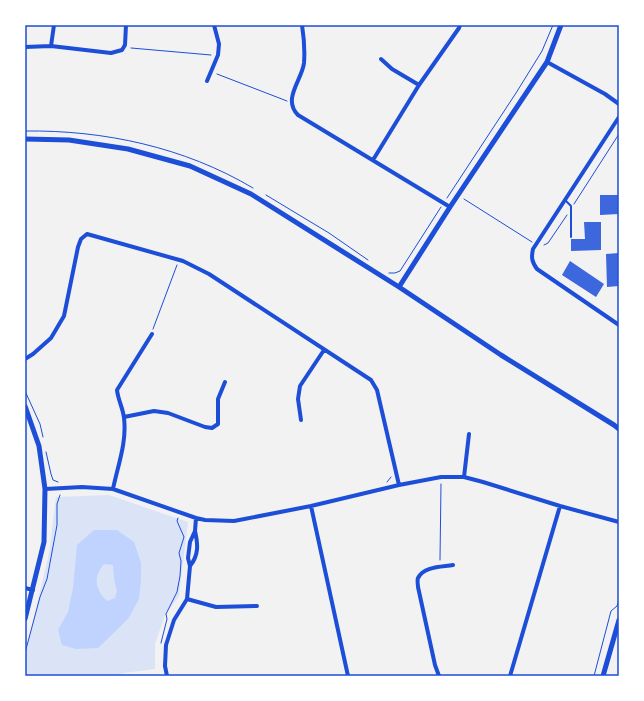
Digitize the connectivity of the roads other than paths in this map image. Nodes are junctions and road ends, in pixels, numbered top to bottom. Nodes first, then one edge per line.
1 (54, 25) edge
2 (126, 25) edge
3 (214, 25) edge
4 (302, 25) edge
5 (460, 25) edge
6 (561, 25) edge
7 (51, 46) junction
8 (25, 47) edge
9 (381, 59) dead end
10 (547, 62) junction
11 (207, 81) dead end
12 (418, 85) junction
13 (619, 104) edge
14 (619, 118) edge
15 (25, 140) edge
16 (373, 160) junction
17 (565, 200) junction
18 (450, 207) junction
19 (571, 237) dead end
20 (399, 287) junction
21 (619, 325) edge
22 (152, 334) road end
23 (324, 350) junction
24 (25, 359) edge
25 (225, 382) dead end
26 (25, 406) edge
27 (124, 417) junction
28 (301, 420) dead end
29 (617, 425) edge
30 (619, 429) edge
31 (469, 434) dead end
32 (464, 477) junction
33 (400, 486) junction
34 (45, 489) junction
35 (112, 489) junction
36 (312, 506) junction
37 (560, 506) junction
38 (196, 518) junction
39 (619, 522) edge
40 (195, 531) junction
41 (453, 565) dead end
42 (190, 566) junction
43 (25, 588) edge
44 (33, 590) junction
45 (187, 599) junction
46 (257, 606) dead end
47 (25, 619) edge
48 (619, 620) edge
49 (618, 628) edge
50 (167, 676) edge
51 (348, 676) edge
52 (438, 676) edge
53 (510, 676) edge
54 (603, 676) edge

1 - 7 street
2 - 7 street
3 - 11 street
4 - 16 street
5 - 12 street
6 - 10 street
7 - 8 street
9 - 12 street
10 - 13 street
10 - 18 street
12 - 16 street
14 - 17 street
15 - 20 street
16 - 18 street
17 - 19 lane
17 - 21 street
18 - 20 street
20 - 29 street
22 - 27 street
23 - 24 street
23 - 28 street
23 - 33 street
25 - 27 street
26 - 34 street
27 - 35 street
29 - 30 street
31 - 32 street
32 - 33 street
32 - 37 street
33 - 36 street
34 - 35 street
34 - 44 street
35 - 38 street
36 - 38 street
36 - 51 street
37 - 39 street
37 - 53 street
38 - 40 street
40 - 42 street
40 - 42 street
41 - 52 street
42 - 45 street
43 - 44 street
44 - 47 street
45 - 46 street
45 - 50 street
48 - 49 street
49 - 54 street

